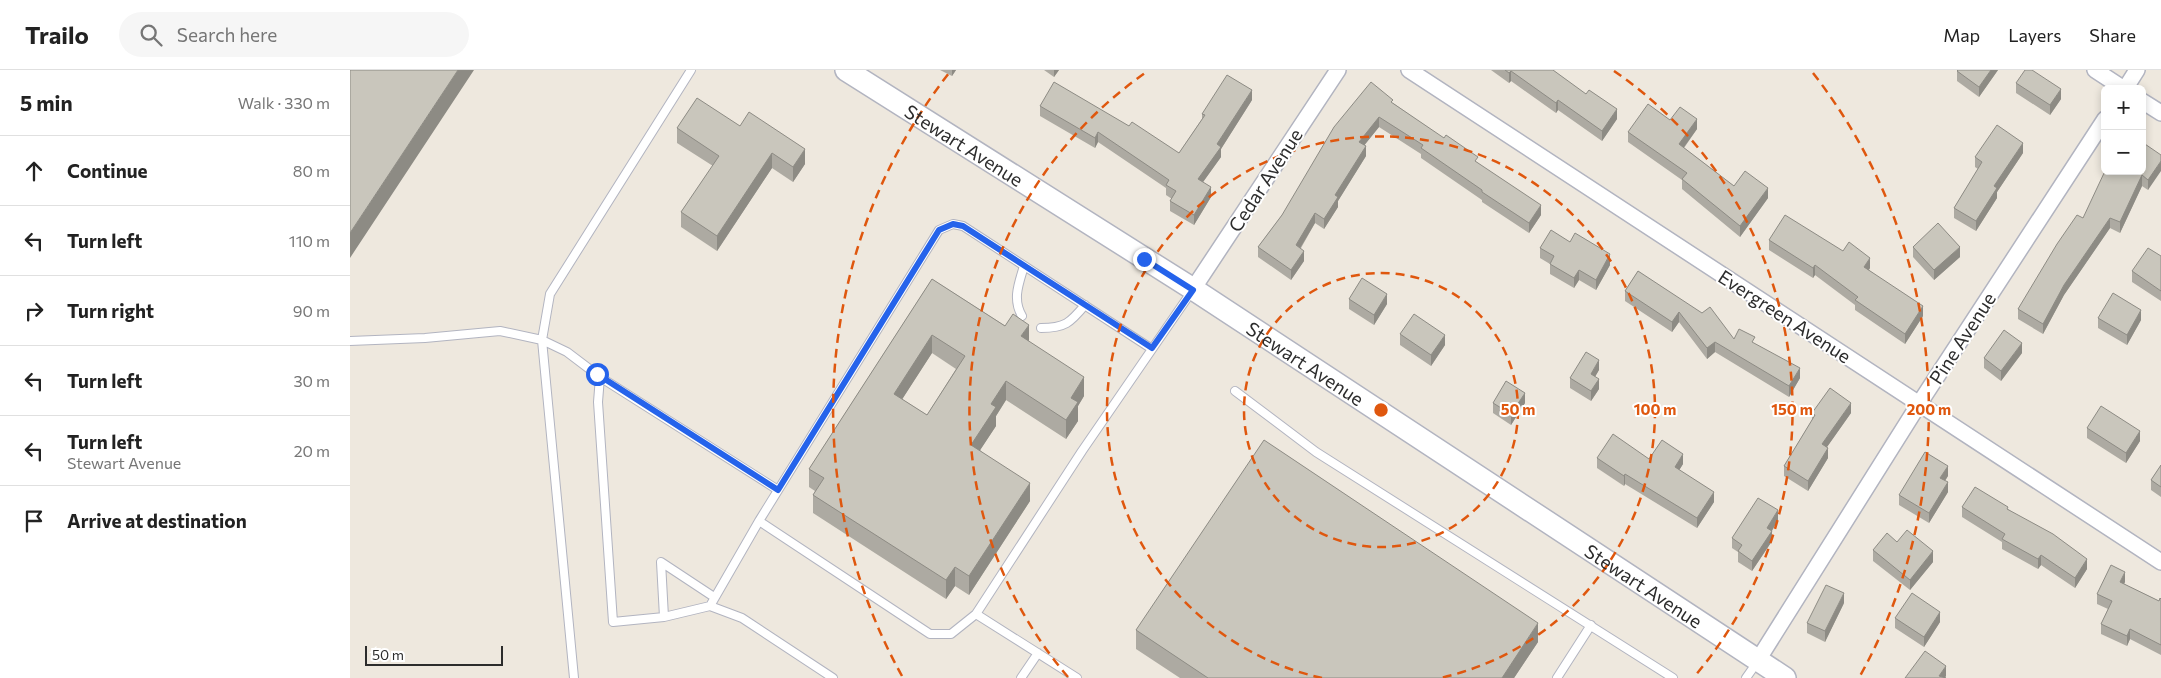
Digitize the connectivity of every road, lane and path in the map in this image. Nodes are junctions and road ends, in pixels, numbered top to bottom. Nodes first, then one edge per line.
1 (691, 70) edge
2 (846, 70) edge
3 (1338, 70) edge
4 (1409, 70) edge
5 (2095, 70) edge
6 (2137, 70) edge
7 (2118, 85) edge
8 (2127, 85) edge
9 (2146, 104) edge
10 (2161, 113) edge
11 (2101, 126) edge
12 (1024, 266) junction
13 (1193, 290) junction
14 (1085, 305) junction
15 (1022, 316) dead end
16 (1042, 328) dead end
17 (542, 340) junction
18 (350, 341) edge
19 (1152, 348) junction
20 (600, 376) junction
21 (1235, 391) dead end
22 (1919, 404) junction
23 (778, 490) junction
24 (759, 521) junction
25 (2161, 562) edge
26 (714, 597) junction
27 (710, 606) junction
28 (976, 614) junction
29 (664, 617) junction
30 (1591, 625) junction
31 (1038, 653) junction
32 (1758, 660) junction
33 (574, 678) edge
34 (833, 678) edge
35 (1020, 678) edge
36 (1077, 678) edge
37 (1557, 678) edge
38 (1673, 678) edge
39 (1746, 678) edge
40 (1785, 678) edge

1 - 17 lane
2 - 13 main road, Stewart Avenue
3 - 13 street, Cedar Avenue
4 - 22 street, Evergreen Avenue
5 - 7 street
6 - 8 street
9 - 10 street
11 - 22 street, Pine Avenue
12 - 14 lane
12 - 15 lane
12 - 23 lane
13 - 19 lane
13 - 32 main road, Stewart Avenue
14 - 16 lane
14 - 19 lane
17 - 18 lane
17 - 20 lane
17 - 33 lane
19 - 28 lane
20 - 23 lane
20 - 29 lane
21 - 30 lane
22 - 25 street, Evergreen Avenue
22 - 32 street, Pine Avenue
23 - 24 lane
24 - 26 lane
24 - 28 lane
26 - 27 lane
26 - 29 lane
27 - 29 lane
27 - 34 lane
28 - 31 lane
30 - 37 lane
30 - 38 lane
31 - 35 lane
31 - 36 lane
32 - 39 lane
32 - 40 main road, Stewart Avenue

